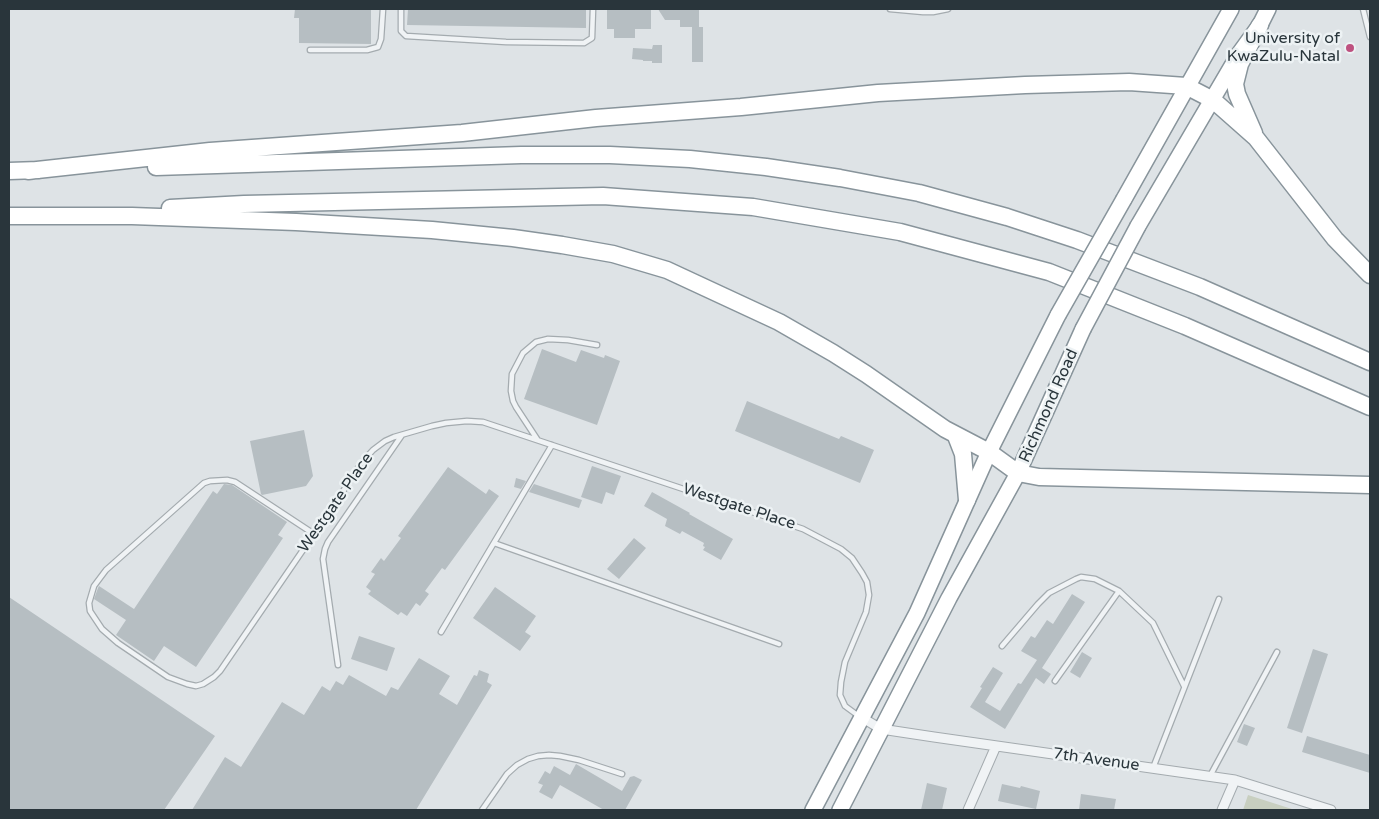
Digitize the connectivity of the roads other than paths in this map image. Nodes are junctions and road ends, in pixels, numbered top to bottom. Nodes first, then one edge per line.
1 (382, 9) edge
2 (401, 9) edge
3 (593, 9) edge
4 (890, 9) edge
5 (948, 9) edge
6 (1231, 9) edge
7 (1268, 9) edge
8 (1363, 9) edge
9 (1260, 25) junction
10 (1370, 37) edge
11 (310, 50) dead end
12 (1186, 86) junction
13 (1213, 100) junction
14 (1256, 138) junction
15 (9, 171) edge
16 (28, 171) junction
17 (9, 215) edge
18 (1370, 275) edge
19 (597, 345) dead end
20 (1370, 362) edge
21 (1370, 407) edge
22 (403, 434) junction
23 (956, 436) junction
24 (538, 440) junction
25 (552, 445) junction
26 (989, 452) junction
27 (1018, 473) junction
28 (1370, 485) edge
29 (966, 500) junction
30 (314, 534) junction
31 (494, 543) junction
32 (1118, 591) junction
33 (1219, 599) dead end
34 (441, 632) dead end
35 (779, 644) dead end
36 (1002, 646) dead end
37 (1277, 652) dead end
38 (338, 665) dead end
39 (1055, 681) dead end
40 (1184, 686) junction
41 (861, 717) junction
42 (881, 729) junction
43 (996, 746) junction
44 (1153, 768) junction
45 (622, 774) dead end
46 (1210, 776) junction
47 (1235, 780) junction
48 (482, 810) edge
49 (813, 810) edge
50 (840, 810) edge
51 (968, 810) edge
52 (1222, 810) edge
53 (1331, 810) edge

1 - 11 lane
2 - 3 lane
4 - 5 lane
6 - 12 highway, Richmond Road
7 - 9 highway, Richmond Road
8 - 10 lane
9 - 13 highway, Richmond Road
9 - 14 highway
12 - 13 highway
12 - 16 highway
12 - 26 highway, Richmond Road, bridge
13 - 14 highway
13 - 27 highway, Richmond Road, bridge
14 - 18 highway
15 - 16 highway
16 - 20 highway
17 - 21 highway
17 - 23 highway
19 - 24 lane
22 - 24 lane, Westgate Place
22 - 30 lane, Westgate Place
22 - 38 lane
23 - 26 highway
23 - 29 highway
24 - 25 lane, Westgate Place
25 - 31 lane
25 - 41 lane, Westgate Place
26 - 27 highway
26 - 29 highway, Richmond Road
27 - 28 highway
27 - 42 highway, Richmond Road
29 - 41 highway, Richmond Road
30 - 30 lane, Westgate Place
31 - 34 lane
31 - 35 lane
32 - 36 lane
32 - 39 lane
32 - 40 lane
33 - 40 lane
37 - 46 lane
40 - 44 lane
41 - 42 street, 7th Avenue
41 - 49 highway, Richmond Road
42 - 43 street, 7th Avenue
42 - 50 highway, Richmond Road
43 - 44 street, 7th Avenue
43 - 51 street
44 - 46 street, 7th Avenue
45 - 48 lane
46 - 47 street, 7th Avenue
47 - 52 street
47 - 53 street, 7th Avenue

